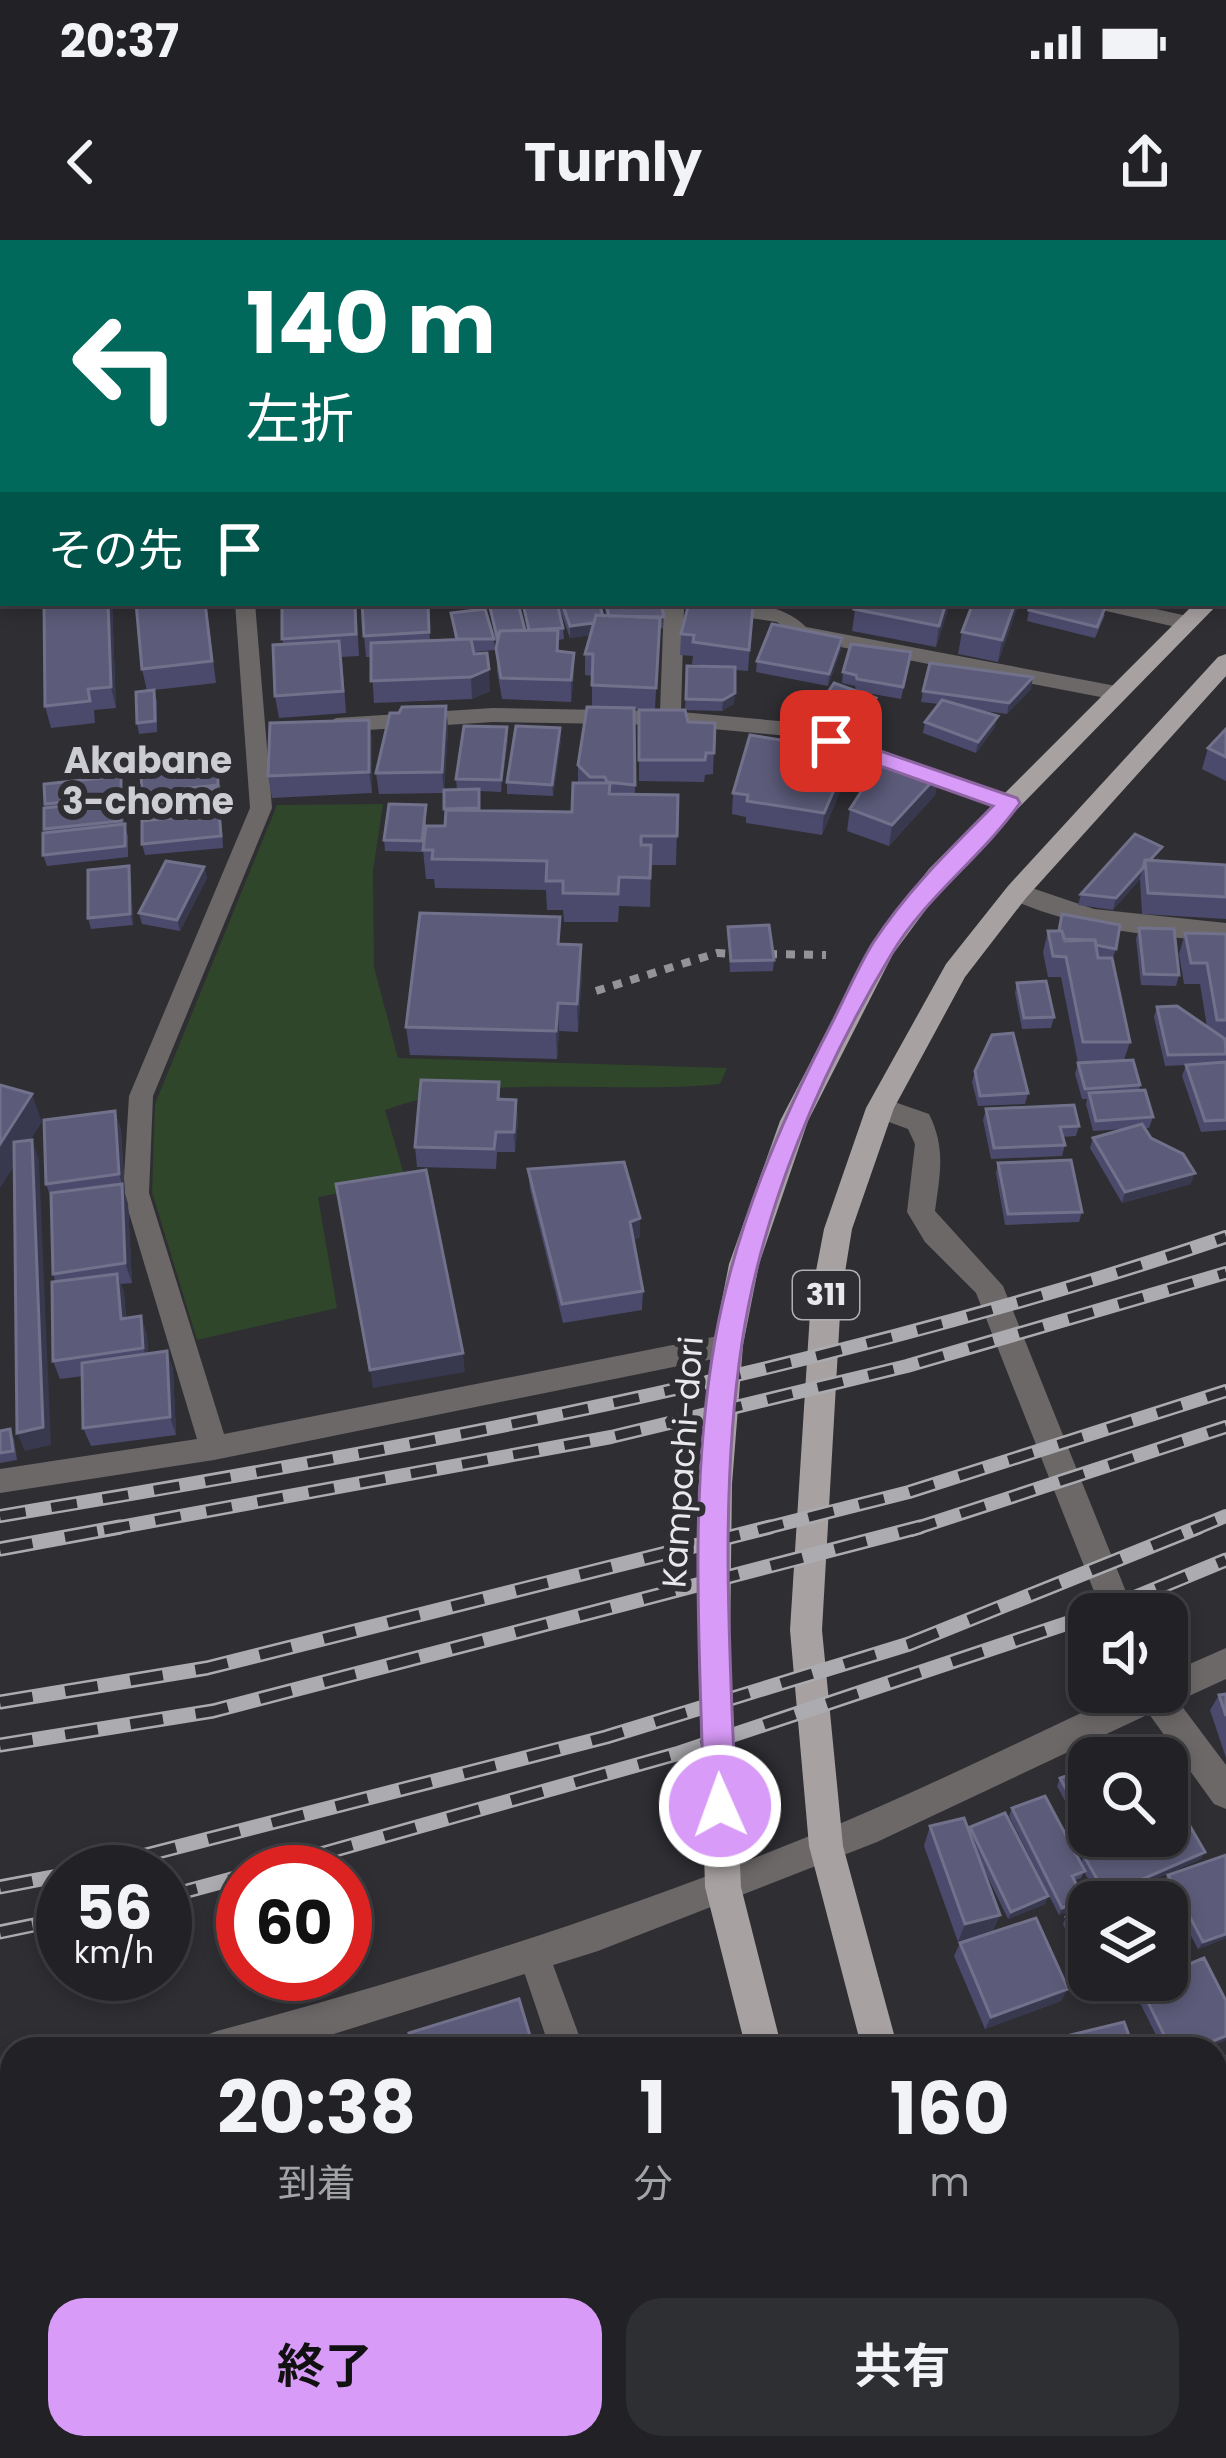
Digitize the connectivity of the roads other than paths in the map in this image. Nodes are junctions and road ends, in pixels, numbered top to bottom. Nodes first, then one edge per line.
1 (246, 606) edge
2 (674, 606) edge
3 (711, 606) edge
4 (1129, 606) edge
5 (1198, 613) edge
6 (1226, 662) edge
7 (1116, 693) junction
8 (670, 718) junction
9 (302, 727) edge
10 (1009, 803) junction
11 (1017, 892) junction
12 (1226, 932) edge
13 (880, 1108) junction
14 (728, 1345) junction
15 (214, 1448) junction
16 (0, 1481) edge
17 (1111, 1593) edge
18 (1226, 1663) edge
19 (1188, 1679) edge
20 (1114, 1713) edge
21 (1173, 1713) edge
22 (1226, 1793) edge
23 (826, 1846) junction
24 (723, 1887) junction
25 (534, 1954) junction
26 (292, 2037) edge
27 (563, 2037) edge
28 (761, 2037) edge
29 (877, 2037) edge

1 - 15 lane
2 - 8 lane
3 - 7 lane
4 - 5 lane
5 - 7 main road, Kampachi-dori / 311
6 - 11 main road, 311
7 - 10 main road, Kampachi-dori / 311
8 - 9 lane
8 - 10 lane
10 - 14 main road, Kampachi-dori / 311
11 - 12 street
11 - 13 main road, 311
13 - 17 street
13 - 23 main road, 311
14 - 15 lane
14 - 24 main road, Kampachi-dori / 311
15 - 16 lane
18 - 19 street
20 - 23 street
21 - 22 street
23 - 24 street
23 - 29 main road, 311
24 - 25 street
24 - 28 main road, Kampachi-dori / 311
25 - 26 street
25 - 27 lane

